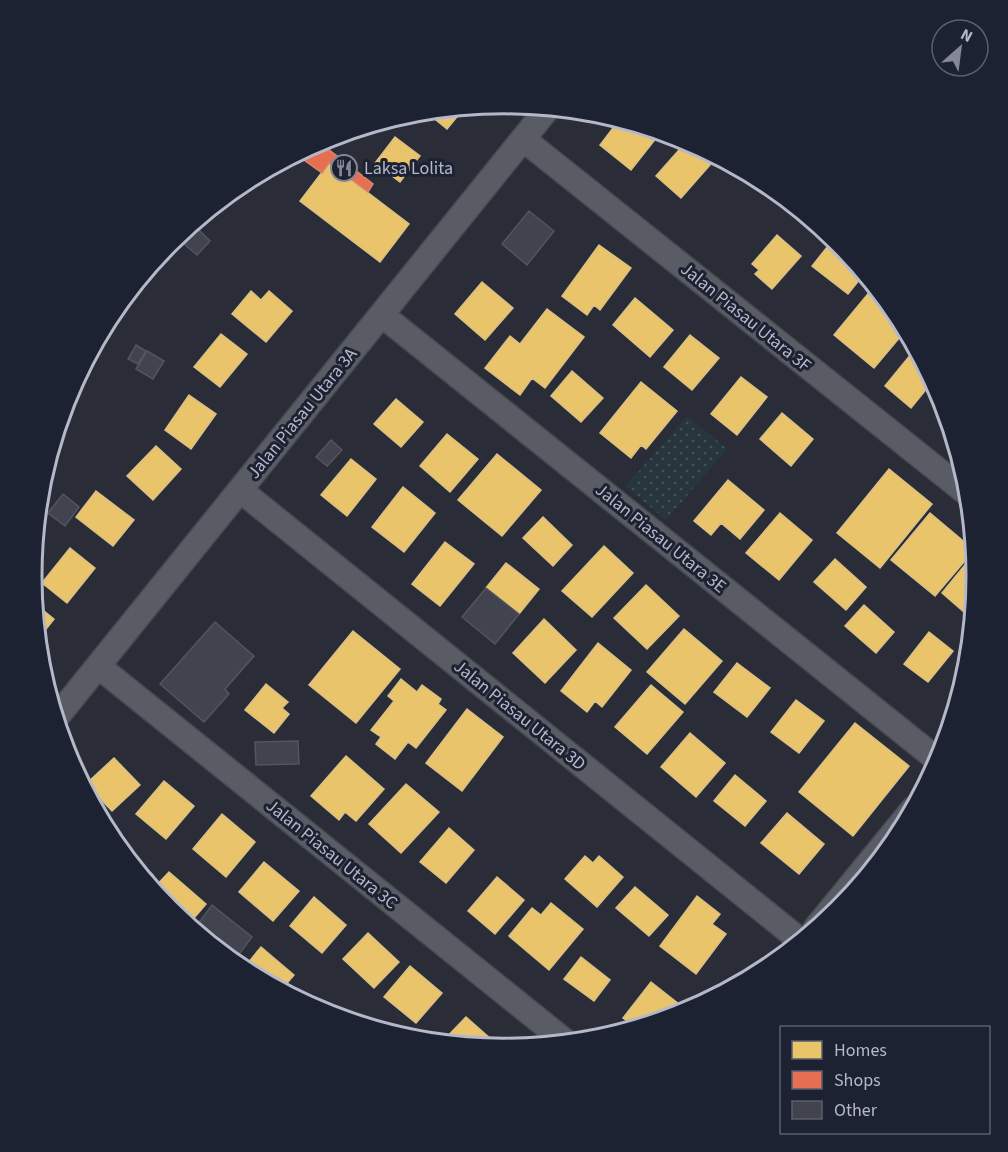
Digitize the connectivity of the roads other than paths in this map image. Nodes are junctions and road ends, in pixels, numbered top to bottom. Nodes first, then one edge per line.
1 (542, 116) edge
2 (523, 139) junction
3 (382, 315) junction
4 (957, 485) edge
5 (240, 490) junction
6 (98, 666) junction
7 (62, 710) edge
8 (930, 754) edge
9 (794, 935) edge
10 (557, 1035) edge

1 - 2 street, Jalan Piasau Utara 3A
2 - 3 street, Jalan Piasau Utara 3A
2 - 4 street, Jalan Piasau Utara 3F
3 - 5 street, Jalan Piasau Utara 3A
3 - 8 street, Jalan Piasau Utara 3E
5 - 6 street, Jalan Piasau Utara 3A
5 - 9 street, Jalan Piasau Utara 3D
6 - 7 street, Jalan Piasau Utara 3A
6 - 10 street, Jalan Piasau Utara 3C

